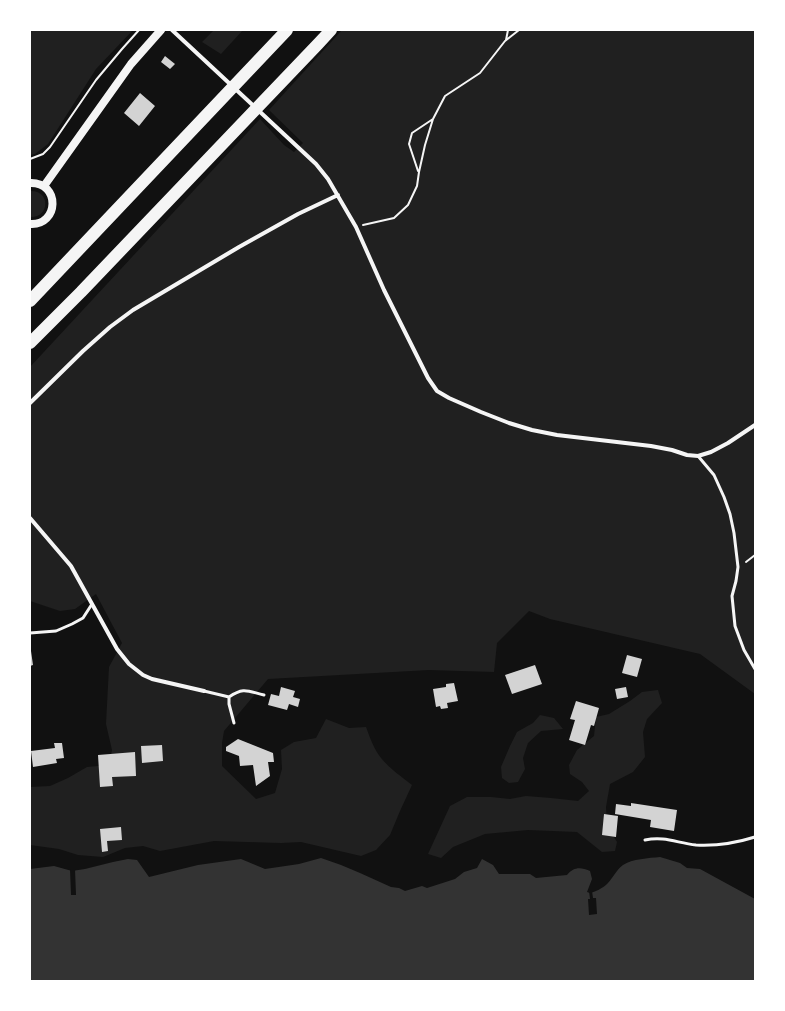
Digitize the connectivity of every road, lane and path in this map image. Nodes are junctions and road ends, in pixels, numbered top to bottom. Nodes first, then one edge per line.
1 (139, 30) edge
2 (160, 30) edge
3 (172, 30) edge
4 (287, 30) edge
5 (331, 30) edge
6 (508, 30) edge
7 (519, 30) edge
8 (505, 41) junction
9 (433, 119) junction
10 (30, 160) edge
11 (419, 172) junction
12 (30, 183) edge
13 (44, 186) junction
14 (338, 195) junction
15 (30, 224) edge
16 (356, 227) junction
17 (30, 301) edge
18 (30, 343) edge
19 (30, 403) edge
20 (755, 425) edge
21 (698, 456) junction
22 (30, 518) edge
23 (755, 556) edge
24 (738, 567) junction
25 (92, 604) junction
26 (30, 633) edge
27 (755, 669) edge
28 (204, 691) joint
29 (264, 695) dead end
30 (229, 698) junction
31 (234, 724) dead end
32 (755, 837) edge
33 (646, 840) dead end

1 - 10 path
2 - 13 main road
3 - 14 street
4 - 17 highway
5 - 18 highway
6 - 8 path
7 - 8 path
8 - 9 path
9 - 11 path
9 - 11 path
11 - 16 path
12 - 13 main road
13 - 15 main road
14 - 16 street
14 - 19 street
16 - 21 street
20 - 21 street
21 - 24 lane
22 - 25 street
23 - 24 path
24 - 27 lane
25 - 26 lane
25 - 28 street
28 - 30 lane
29 - 30 lane
30 - 31 lane
32 - 33 lane

